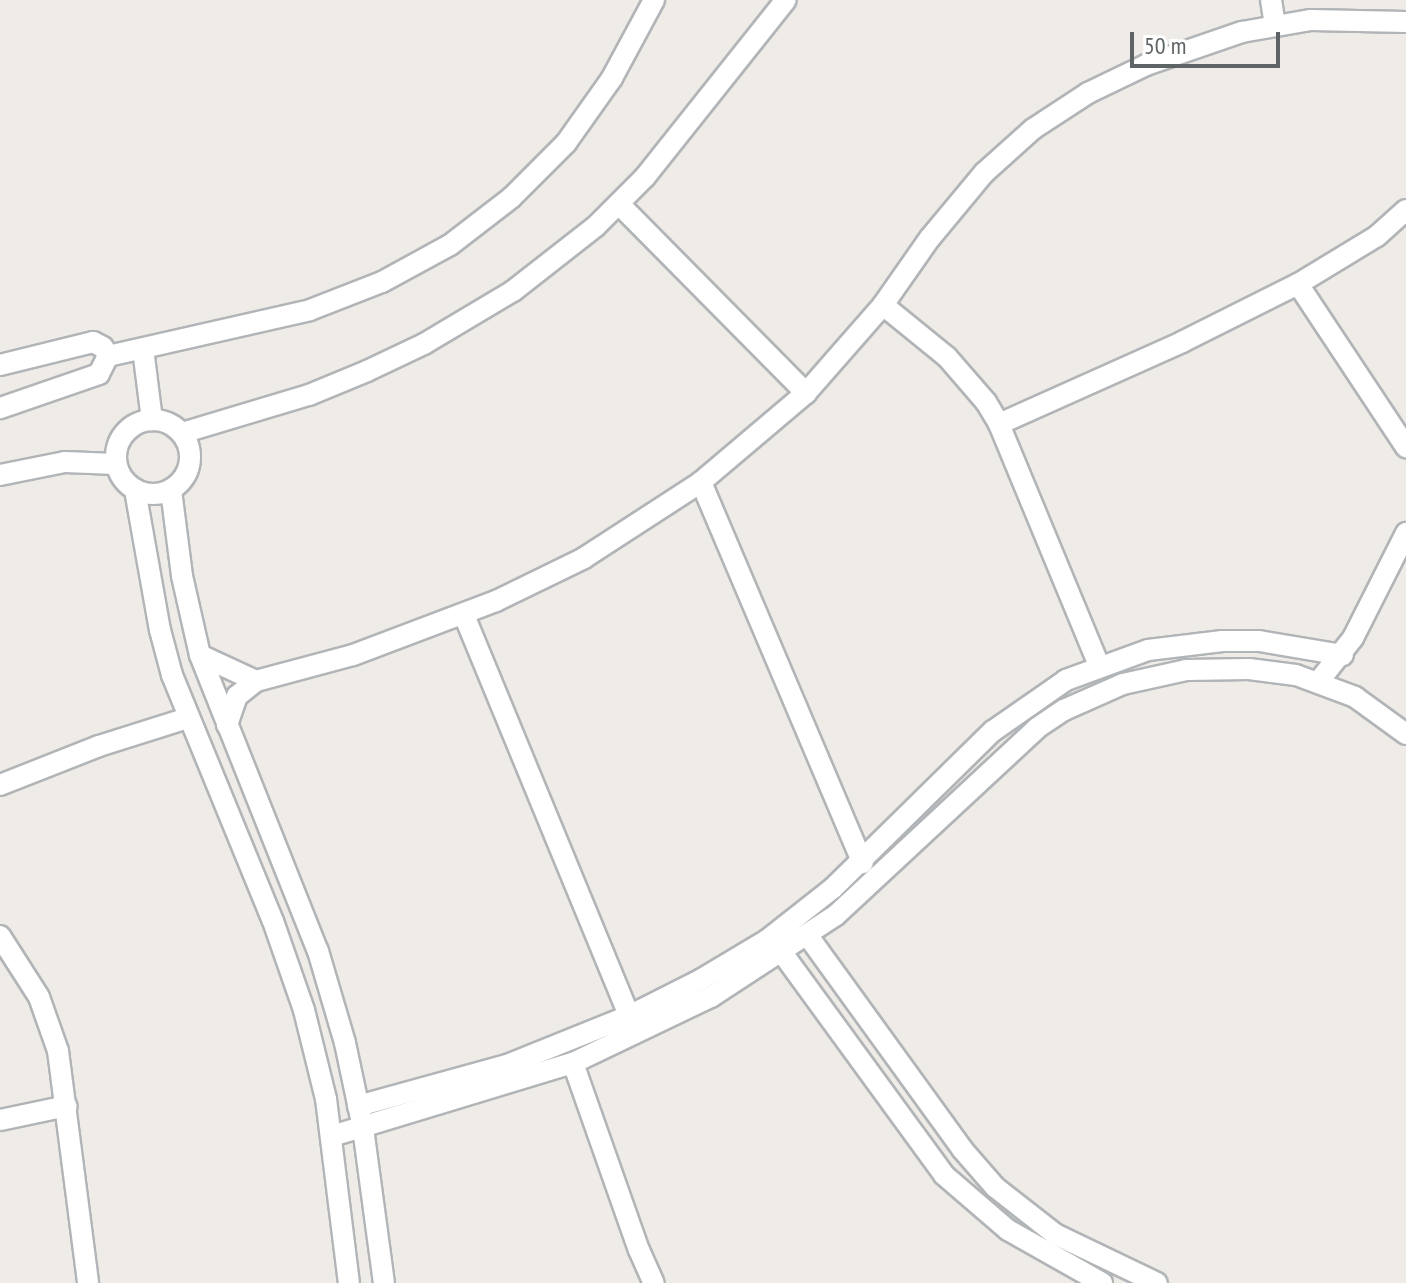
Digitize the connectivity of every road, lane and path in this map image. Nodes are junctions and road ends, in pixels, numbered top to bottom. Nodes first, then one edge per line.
1 (654, 0) edge
2 (786, 0) edge
3 (1271, 0) edge
4 (1406, 22) edge
5 (1275, 25) junction
6 (619, 204) junction
7 (1406, 210) edge
8 (1298, 284) junction
9 (883, 305) junction
10 (143, 349) junction
11 (108, 356) junction
12 (0, 365) edge
13 (806, 393) junction
14 (0, 408) edge
15 (152, 420) junction
16 (999, 424) junction
17 (182, 433) junction
18 (1406, 447) edge
19 (116, 464) junction
20 (0, 475) edge
21 (701, 482) junction
22 (135, 490) junction
23 (171, 490) junction
24 (1406, 533) edge
25 (464, 615) junction
26 (200, 655) junction
27 (1343, 655) junction
28 (1099, 666) junction
29 (256, 681) junction
30 (1319, 681) junction
31 (188, 718) junction
32 (227, 725) junction
33 (1406, 734) edge
34 (0, 785) edge
35 (863, 863) junction
36 (0, 936) edge
37 (808, 936) junction
38 (783, 954) junction
39 (629, 1016) junction
40 (573, 1063) junction
41 (67, 1106) junction
42 (358, 1106) junction
43 (0, 1120) edge
44 (363, 1128) junction
45 (332, 1136) junction
46 (88, 1283) edge
47 (349, 1283) edge
48 (384, 1283) edge
49 (654, 1283) edge
50 (1102, 1283) edge
51 (1157, 1283) edge

1 - 10 street
2 - 6 street
3 - 5 street
4 - 5 street
5 - 9 street
6 - 13 street
6 - 17 street
7 - 8 street
8 - 16 street
8 - 18 street
9 - 13 street
9 - 16 street
10 - 11 street
10 - 15 street
11 - 12 street
11 - 14 street
13 - 21 street
15 - 17 street
15 - 19 street
16 - 28 street
17 - 23 street
19 - 20 street
19 - 22 street
21 - 25 street
21 - 35 street
22 - 23 street
22 - 31 street
23 - 26 street
24 - 27 street
25 - 29 street
25 - 39 street
26 - 29 street
26 - 32 street
27 - 28 street
27 - 30 street
28 - 35 street
29 - 32 street
30 - 33 street
30 - 37 street
31 - 34 street
31 - 45 street
32 - 42 street
35 - 39 street
36 - 41 street
37 - 38 street
37 - 51 street
38 - 40 street
38 - 50 street
39 - 42 street
40 - 44 street
40 - 49 street
41 - 43 street
41 - 46 street
42 - 44 street
44 - 45 street
44 - 48 street
45 - 47 street

